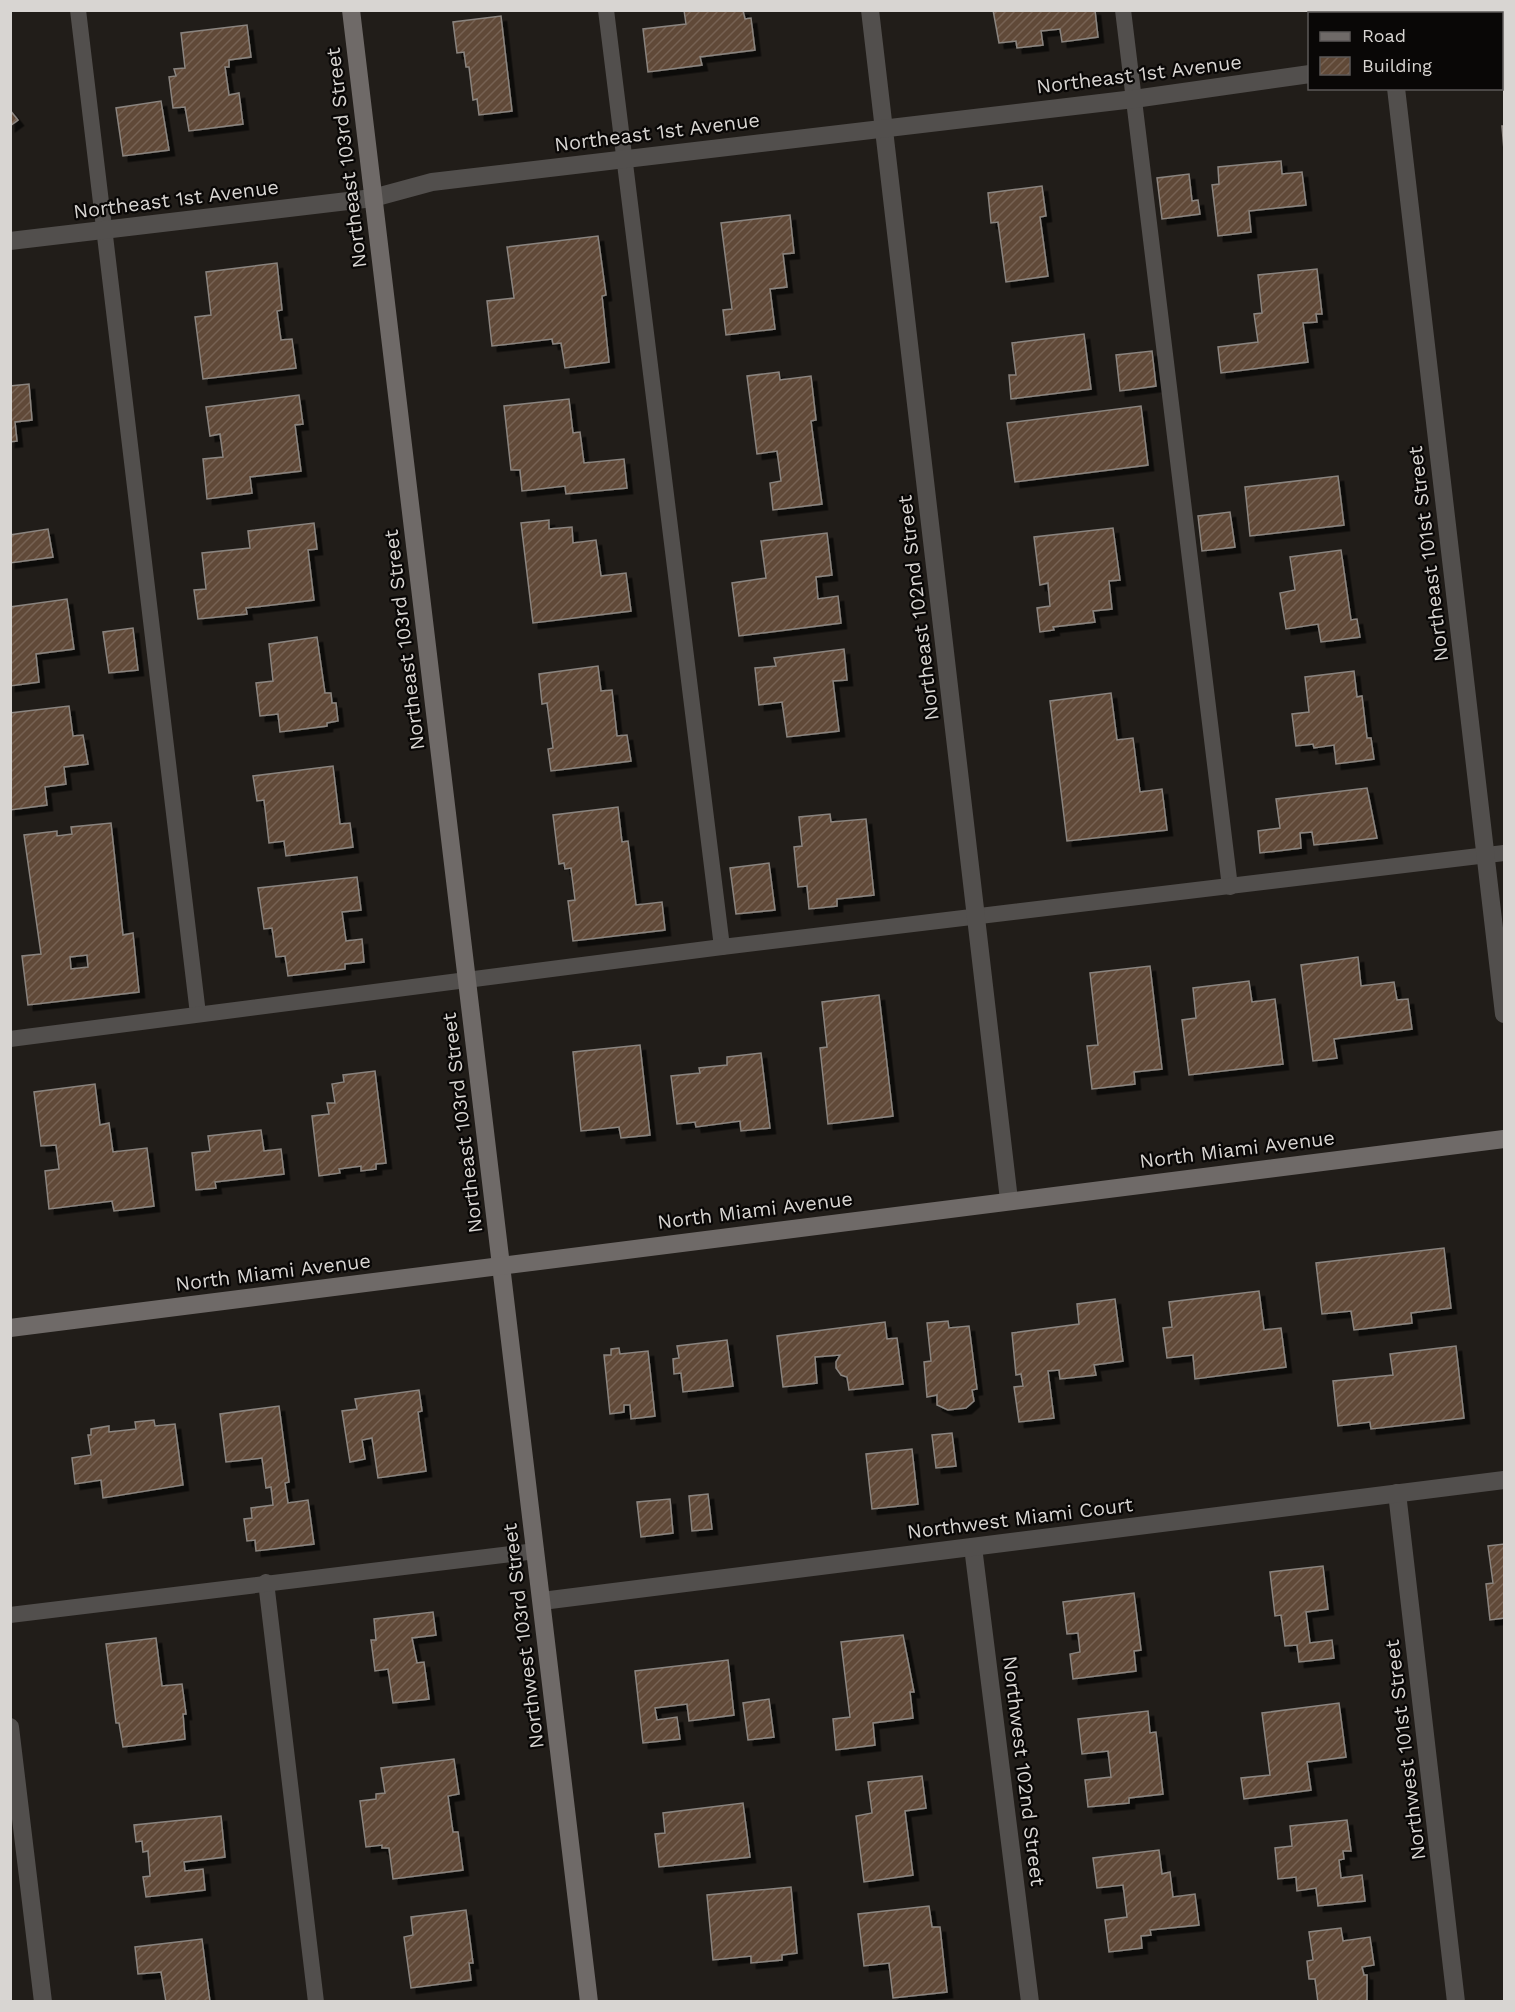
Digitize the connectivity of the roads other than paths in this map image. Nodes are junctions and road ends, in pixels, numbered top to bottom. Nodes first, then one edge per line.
1 (78, 10) edge
2 (351, 10) edge
3 (606, 10) edge
4 (870, 10) edge
5 (1123, 10) edge
6 (1308, 74) edge
7 (1396, 90) edge
8 (1134, 99) junction
9 (884, 127) junction
10 (624, 159) junction
11 (373, 198) junction
12 (105, 231) junction
13 (10, 241) edge
14 (1504, 853) edge
15 (1486, 855) junction
16 (1230, 887) junction
17 (976, 917) junction
18 (722, 947) junction
19 (467, 980) junction
20 (198, 1014) junction
21 (1504, 1014) edge
22 (10, 1038) edge
23 (1504, 1139) edge
24 (1009, 1200) junction
25 (501, 1265) junction
26 (10, 1328) edge
27 (1504, 1480) edge
28 (1397, 1493) junction
29 (973, 1547) junction
30 (536, 1551) junction
31 (266, 1582) junction
32 (542, 1601) junction
33 (10, 1615) edge
34 (10, 1727) edge
35 (43, 2001) edge
36 (316, 2001) edge
37 (589, 2001) edge
38 (1030, 2001) edge
39 (1456, 2001) edge

1 - 12 lane
2 - 11 main road, Northeast 103rd Street
3 - 10 lane
4 - 9 street, Northeast 102nd Street
5 - 8 lane
6 - 8 street, Northeast 1st Avenue
7 - 15 street, Northeast 101st Street
8 - 9 street, Northeast 1st Avenue
8 - 16 lane
9 - 10 street, Northeast 1st Avenue
9 - 17 street, Northeast 102nd Street
10 - 11 street, Northeast 1st Avenue
10 - 18 lane
11 - 12 street, Northeast 1st Avenue
11 - 19 main road, Northeast 103rd Street
12 - 13 street, Northeast 1st Avenue
12 - 20 lane
14 - 15 lane
15 - 16 lane
15 - 21 street, Northeast 101st Street
16 - 17 lane
17 - 18 lane
17 - 24 street, Northeast 102nd Street
18 - 19 lane
19 - 20 lane
19 - 25 main road, Northeast 103rd Street
20 - 22 lane
23 - 24 main road, North Miami Avenue
24 - 25 main road, North Miami Avenue
25 - 26 main road, North Miami Avenue
25 - 30 main road, Northwest 103rd Street
27 - 28 street, Northwest Miami Court
28 - 29 street, Northwest Miami Court
28 - 39 street, Northwest 101st Street
29 - 32 street, Northwest Miami Court
29 - 38 street, Northwest 102nd Street
30 - 31 lane
30 - 32 main road, Northwest 103rd Street
31 - 33 lane
31 - 36 lane
32 - 37 main road, Northwest 103rd Street
34 - 35 street

